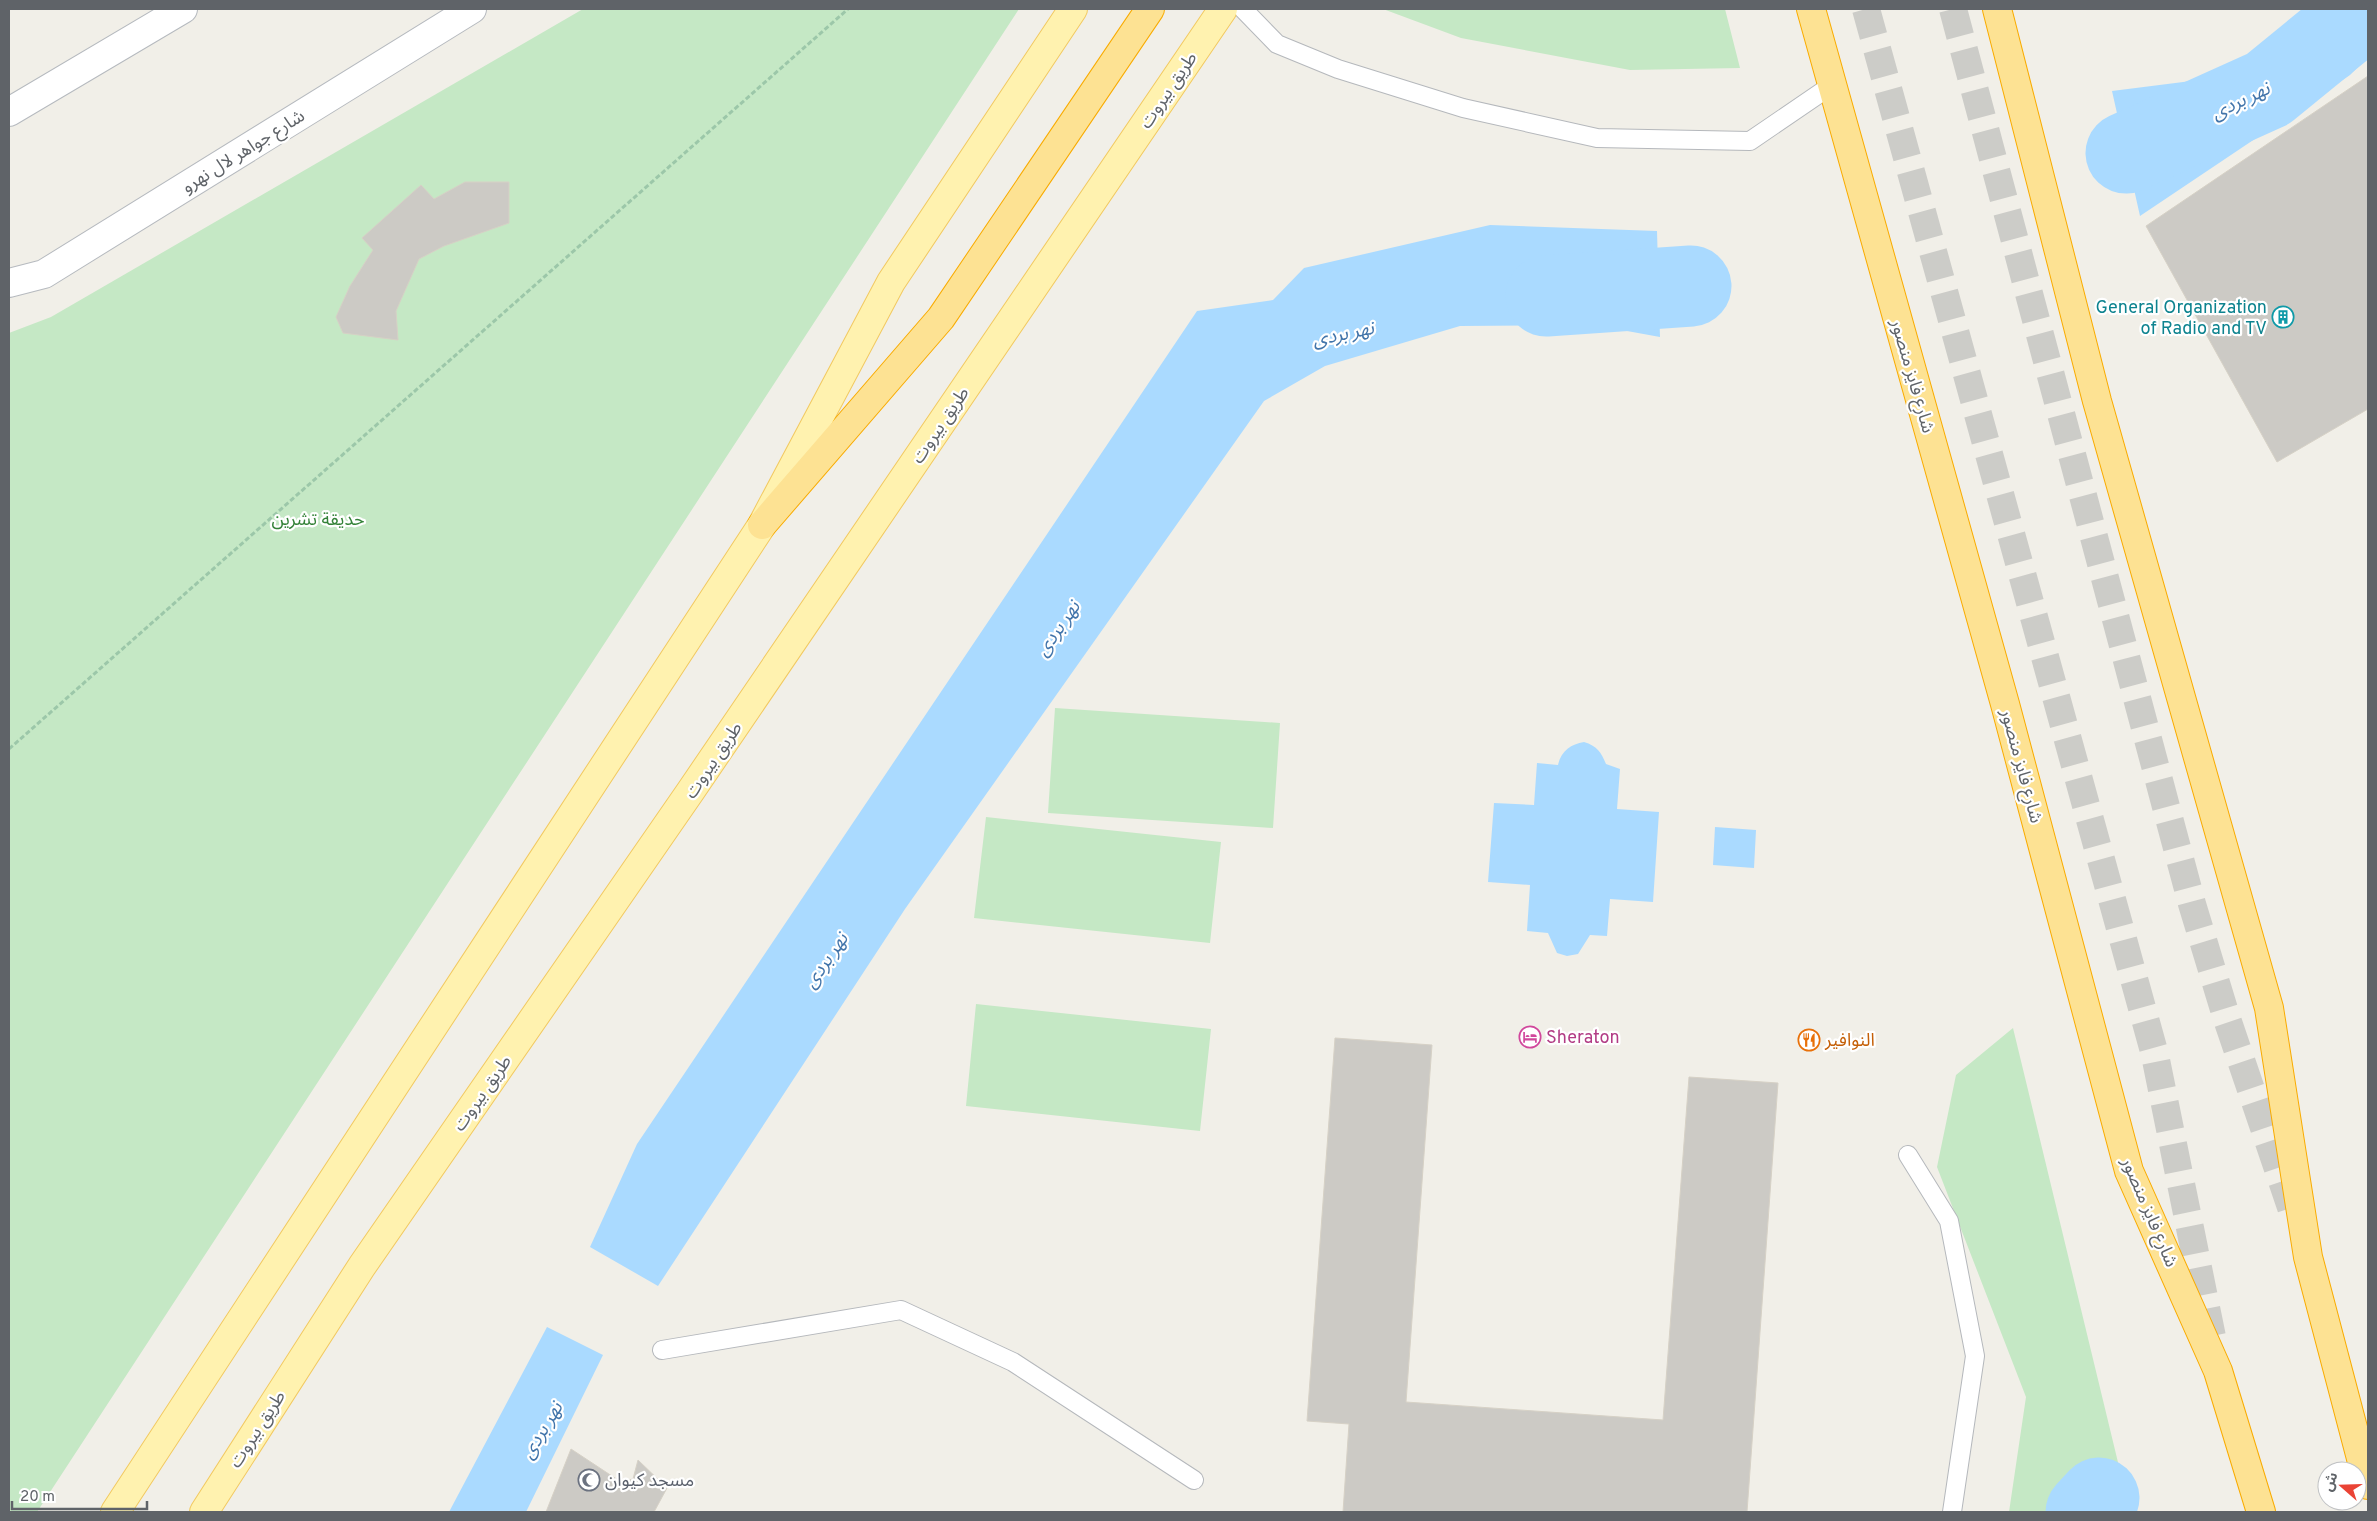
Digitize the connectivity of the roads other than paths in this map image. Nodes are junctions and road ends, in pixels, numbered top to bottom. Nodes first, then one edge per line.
1 (182, 9) edge
2 (472, 9) edge
3 (1073, 9) edge
4 (1150, 9) edge
5 (1224, 9) edge
6 (1243, 9) edge
7 (1811, 9) edge
8 (1998, 9) edge
9 (1832, 85) junction
10 (9, 112) edge
11 (9, 283) edge
12 (762, 525) junction
13 (1908, 1155) dead end
14 (662, 1350) dead end
15 (1194, 1480) dead end
16 (2368, 1485) edge
17 (115, 1512) edge
18 (204, 1512) edge
19 (1952, 1512) edge
20 (2261, 1512) edge

1 - 10 main road
2 - 11 main road, شارع جواهر لال نهرو
3 - 12 main road
4 - 12 highway
5 - 18 main road, طريق بيروت
6 - 9 lane
7 - 9 highway, شارع فايز منصور
8 - 16 highway
9 - 20 highway, شارع فايز منصور
12 - 17 main road
13 - 19 lane
14 - 15 lane

